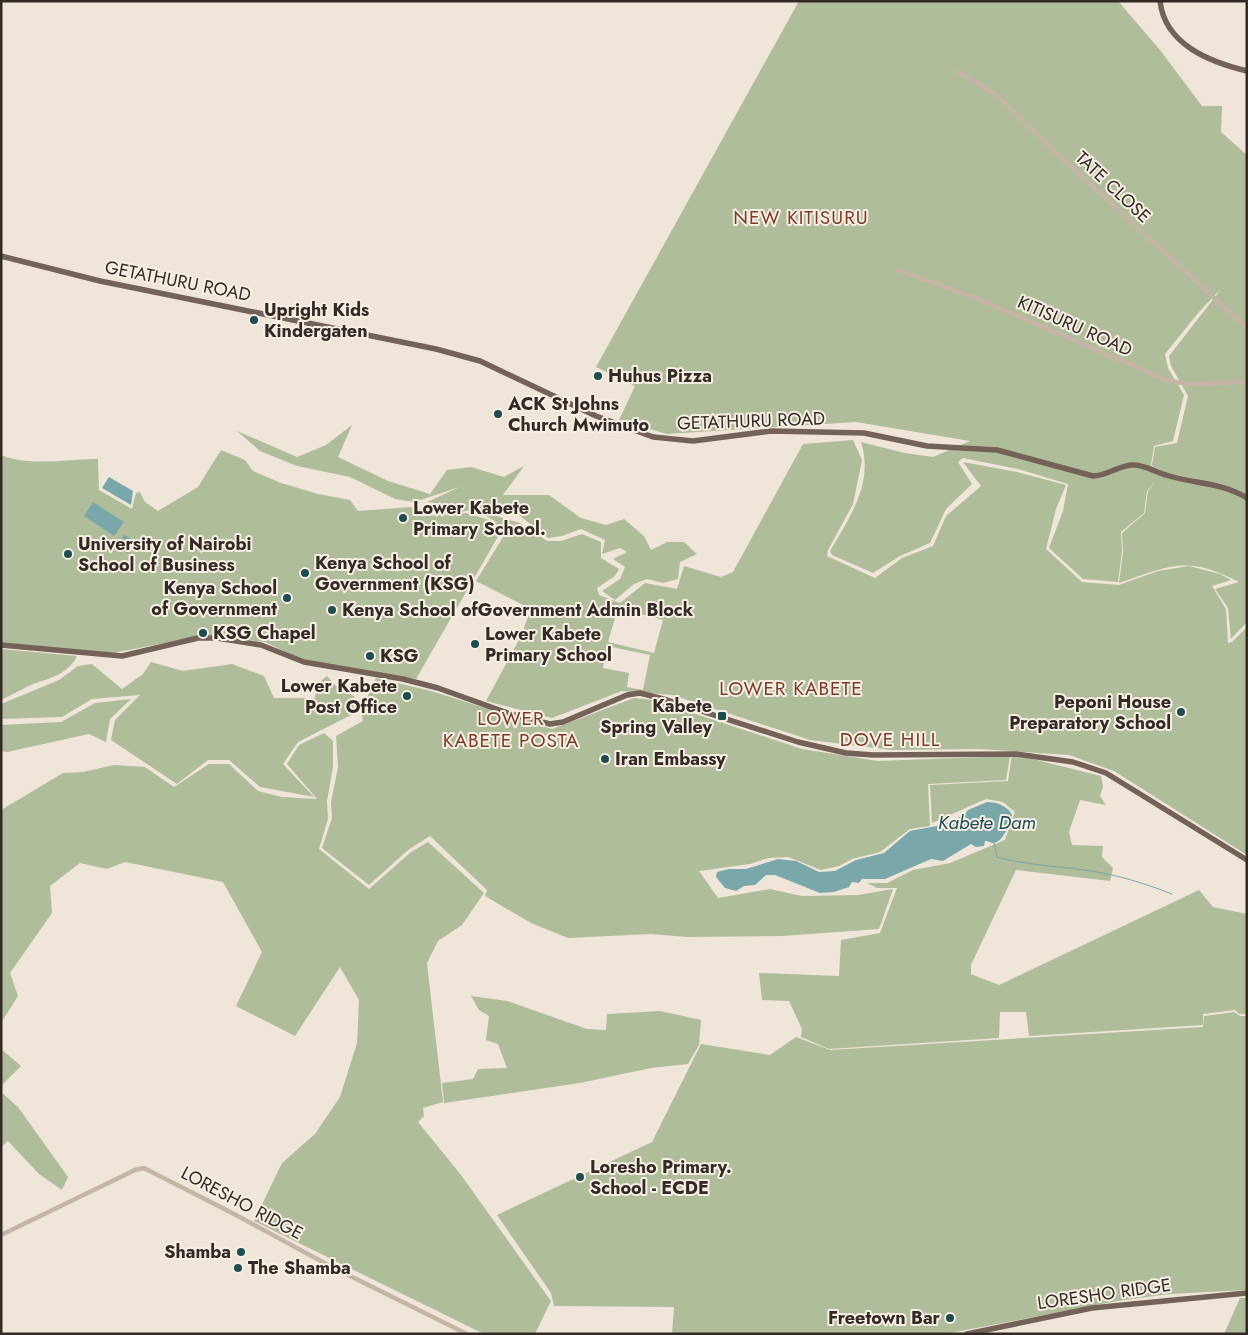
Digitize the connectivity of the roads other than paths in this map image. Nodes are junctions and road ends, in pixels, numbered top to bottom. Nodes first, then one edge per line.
1 (1160, 1) edge
2 (1247, 70) edge
3 (957, 71) dead end
4 (1, 256) edge
5 (897, 270) dead end
6 (1247, 328) edge
7 (1247, 382) edge
8 (1247, 498) edge
9 (1, 645) edge
10 (1247, 860) edge
11 (1, 1235) edge
12 (1247, 1293) edge
13 (467, 1334) edge
14 (967, 1334) edge

1 - 2 main road
3 - 6 street, TATE CLOSE
4 - 8 main road, GETATHURU ROAD
5 - 7 street, KITISURU ROAD
9 - 10 main road
11 - 13 street, LORESHO RIDGE
12 - 14 main road, LORESHO RIDGE

